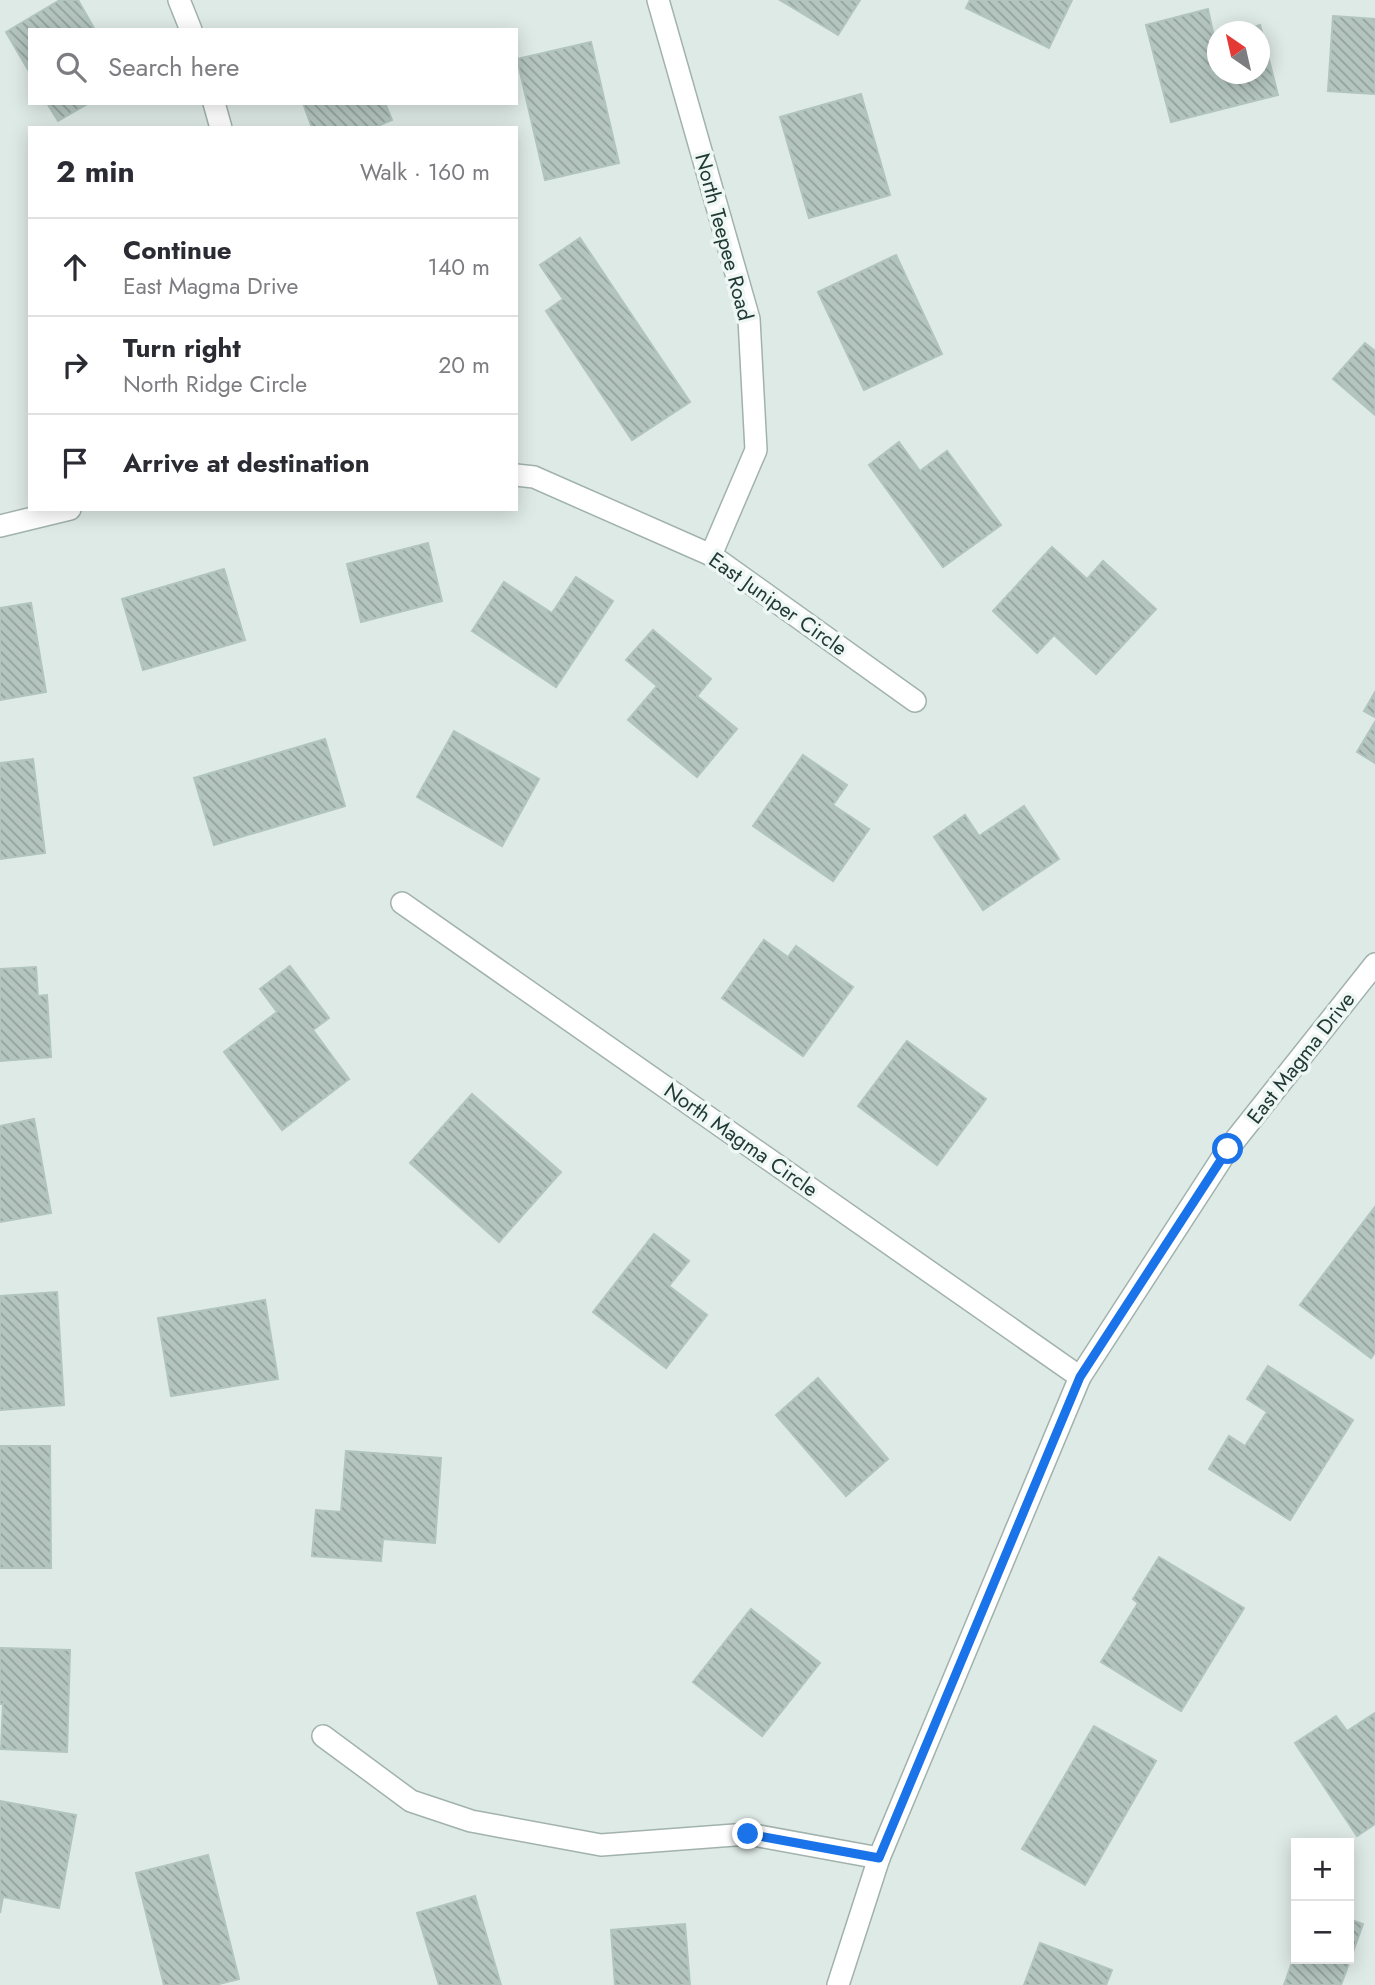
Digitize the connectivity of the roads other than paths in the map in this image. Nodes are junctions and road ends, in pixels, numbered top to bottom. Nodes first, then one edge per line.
1 (179, 0) edge
2 (658, 0) edge
3 (190, 28) edge
4 (215, 105) edge
5 (220, 126) edge
6 (518, 475) edge
7 (62, 511) edge
8 (0, 526) edge
9 (711, 555) junction
10 (915, 701) dead end
11 (402, 903) dead end
12 (1375, 964) edge
13 (1080, 1377) junction
14 (323, 1736) dead end
15 (879, 1858) junction
16 (838, 1985) edge

1 - 3 street
2 - 9 street, North Teepee Road
4 - 5 street
6 - 9 street, East Juniper Circle
7 - 8 street
9 - 10 street, East Juniper Circle
11 - 13 street, North Magma Circle
12 - 13 street, East Magma Drive
13 - 15 street, East Magma Drive
14 - 15 street
15 - 16 street, East Magma Drive

